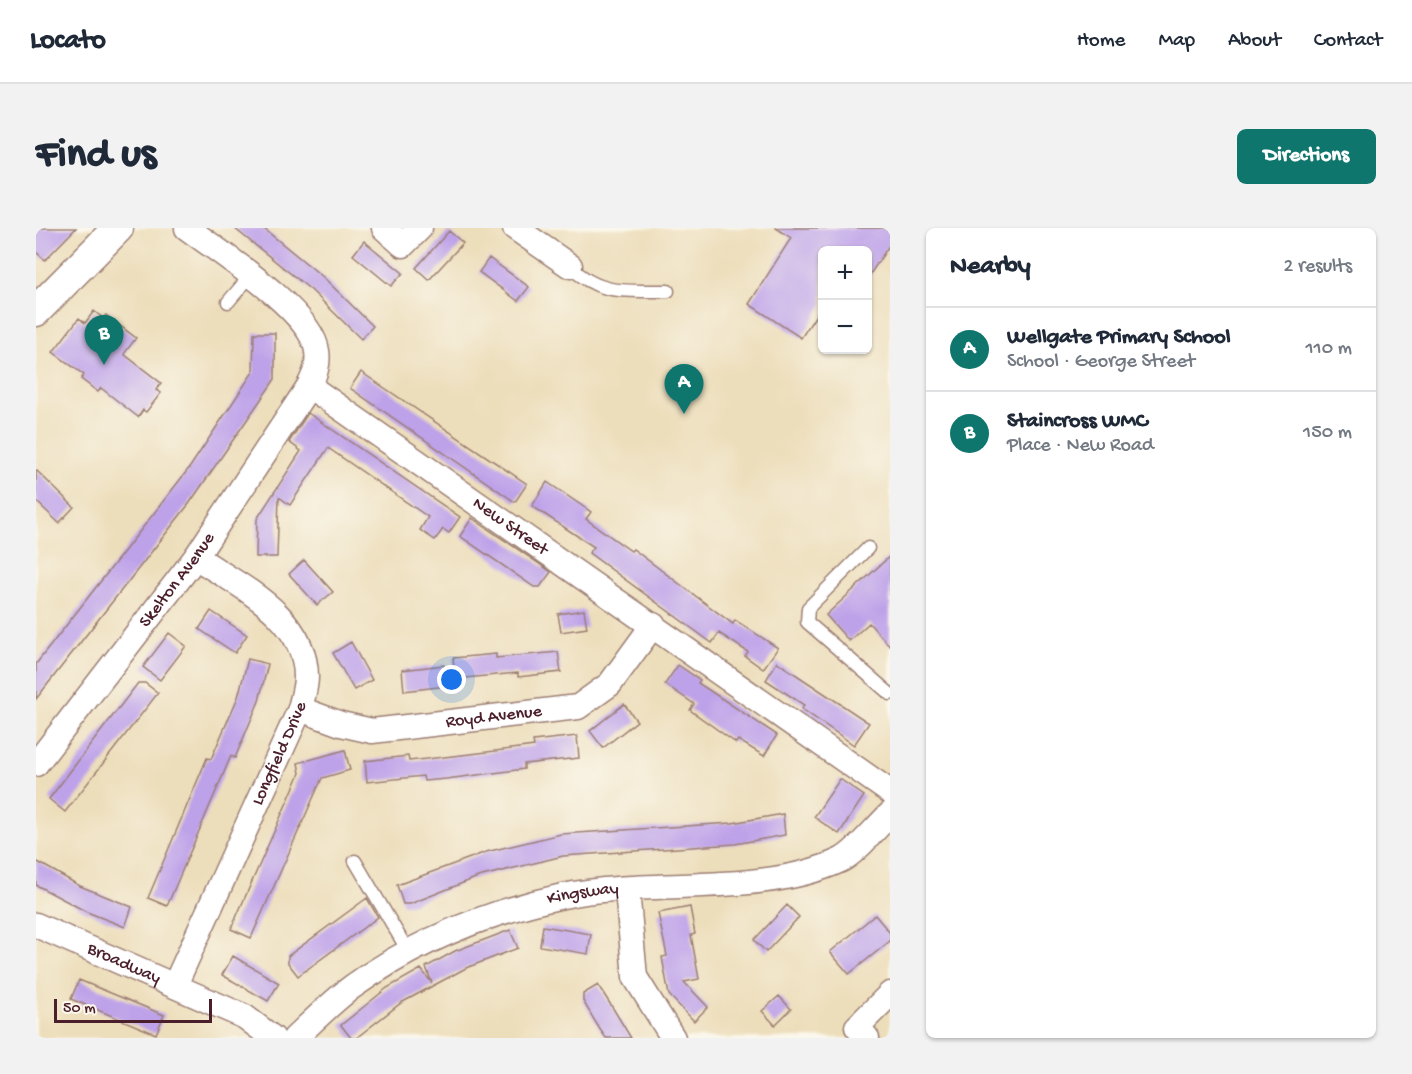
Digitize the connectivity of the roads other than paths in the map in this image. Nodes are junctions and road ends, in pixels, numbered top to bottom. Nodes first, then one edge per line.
1 (118, 228) edge
2 (187, 228) edge
3 (384, 228) edge
4 (420, 228) edge
5 (514, 228) edge
6 (570, 266) joint
7 (251, 276) junction
8 (668, 291) dead end
9 (228, 302) dead end
10 (36, 311) edge
11 (309, 386) junction
12 (868, 548) dead end
13 (196, 557) junction
14 (653, 625) junction
15 (890, 694) edge
16 (300, 709) junction
17 (36, 765) edge
18 (890, 792) edge
19 (890, 814) edge
20 (356, 861) dead end
21 (627, 890) junction
22 (36, 925) edge
23 (408, 951) junction
24 (175, 985) junction
25 (890, 994) edge
26 (273, 1038) edge
27 (295, 1038) edge
28 (673, 1038) edge
29 (867, 1038) edge

1 - 10 street
2 - 7 street
3 - 4 street
5 - 6 street
6 - 8 lane
7 - 9 lane
7 - 11 street
11 - 13 street, Skelton Avenue
11 - 14 street, New Street
12 - 15 lane
13 - 16 street, Longfield Drive
13 - 17 street, Skelton Avenue
14 - 16 street, Royd Avenue
14 - 18 street, New Street
16 - 24 street, Longfield Drive
19 - 21 street, Kingsway
20 - 23 lane
21 - 23 street, Kingsway
21 - 28 street
22 - 24 street, Broadway
23 - 27 street, Kingsway
24 - 26 street, Broadway
25 - 29 street

